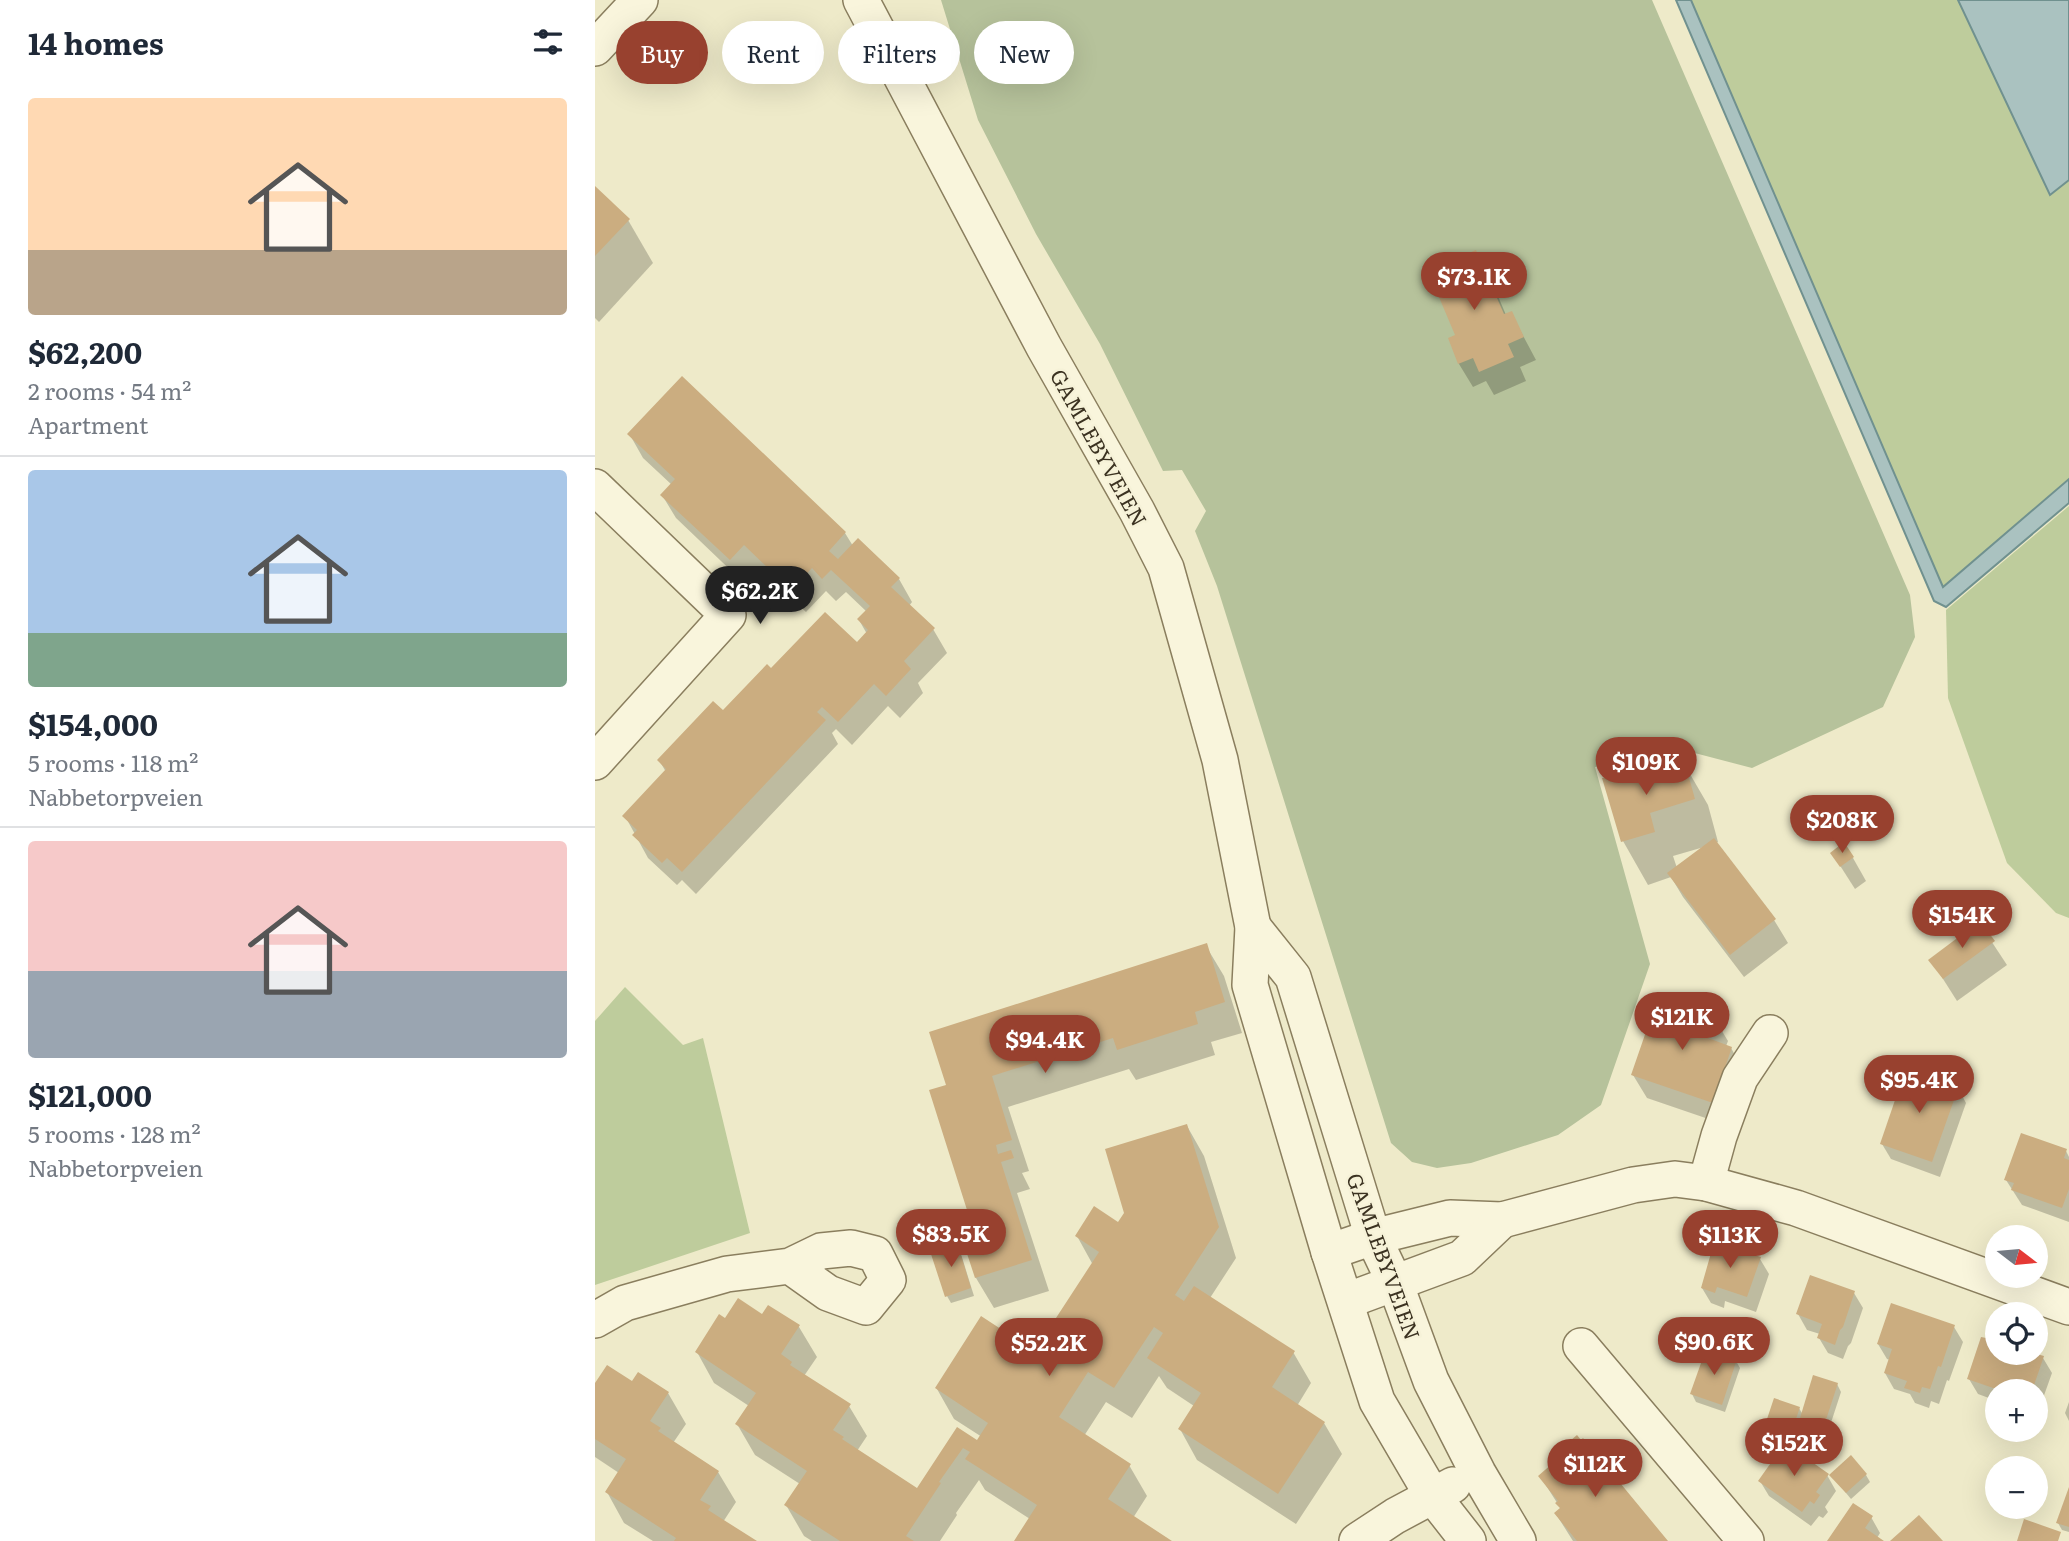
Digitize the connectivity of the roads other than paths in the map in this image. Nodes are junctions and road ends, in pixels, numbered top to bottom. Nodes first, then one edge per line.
1 (640, 0) edge
2 (861, 0) edge
3 (595, 48) edge
4 (595, 487) edge
5 (595, 762) edge
6 (1253, 927) junction
7 (1770, 1033) dead end
8 (1706, 1183) junction
9 (1502, 1220) junction
10 (1373, 1237) junction
11 (1329, 1252) junction
12 (790, 1266) dead end
13 (1395, 1283) junction
14 (1346, 1301) junction
15 (2069, 1307) edge
16 (595, 1320) edge
17 (1581, 1346) dead end
18 (1478, 1473) junction
19 (1432, 1494) junction
20 (1500, 1511) junction
21 (1458, 1538) edge
22 (1357, 1541) edge
23 (1518, 1541) edge
24 (1746, 1541) edge

1 - 3 street
2 - 6 street, GAMLEBYVEIEN
4 - 5 street
6 - 10 street, GAMLEBYVEIEN
6 - 11 street, GAMLEBYVEIEN
7 - 8 street
8 - 9 street
8 - 15 street
9 - 10 street
9 - 13 street
10 - 11 street
10 - 13 street, GAMLEBYVEIEN
11 - 14 street, GAMLEBYVEIEN
12 - 16 street
13 - 14 street
13 - 18 street, GAMLEBYVEIEN
14 - 19 street, GAMLEBYVEIEN
17 - 24 street
18 - 19 street
18 - 20 street, GAMLEBYVEIEN
19 - 21 street, GAMLEBYVEIEN
19 - 22 street
20 - 21 street
20 - 23 street, GAMLEBYVEIEN

